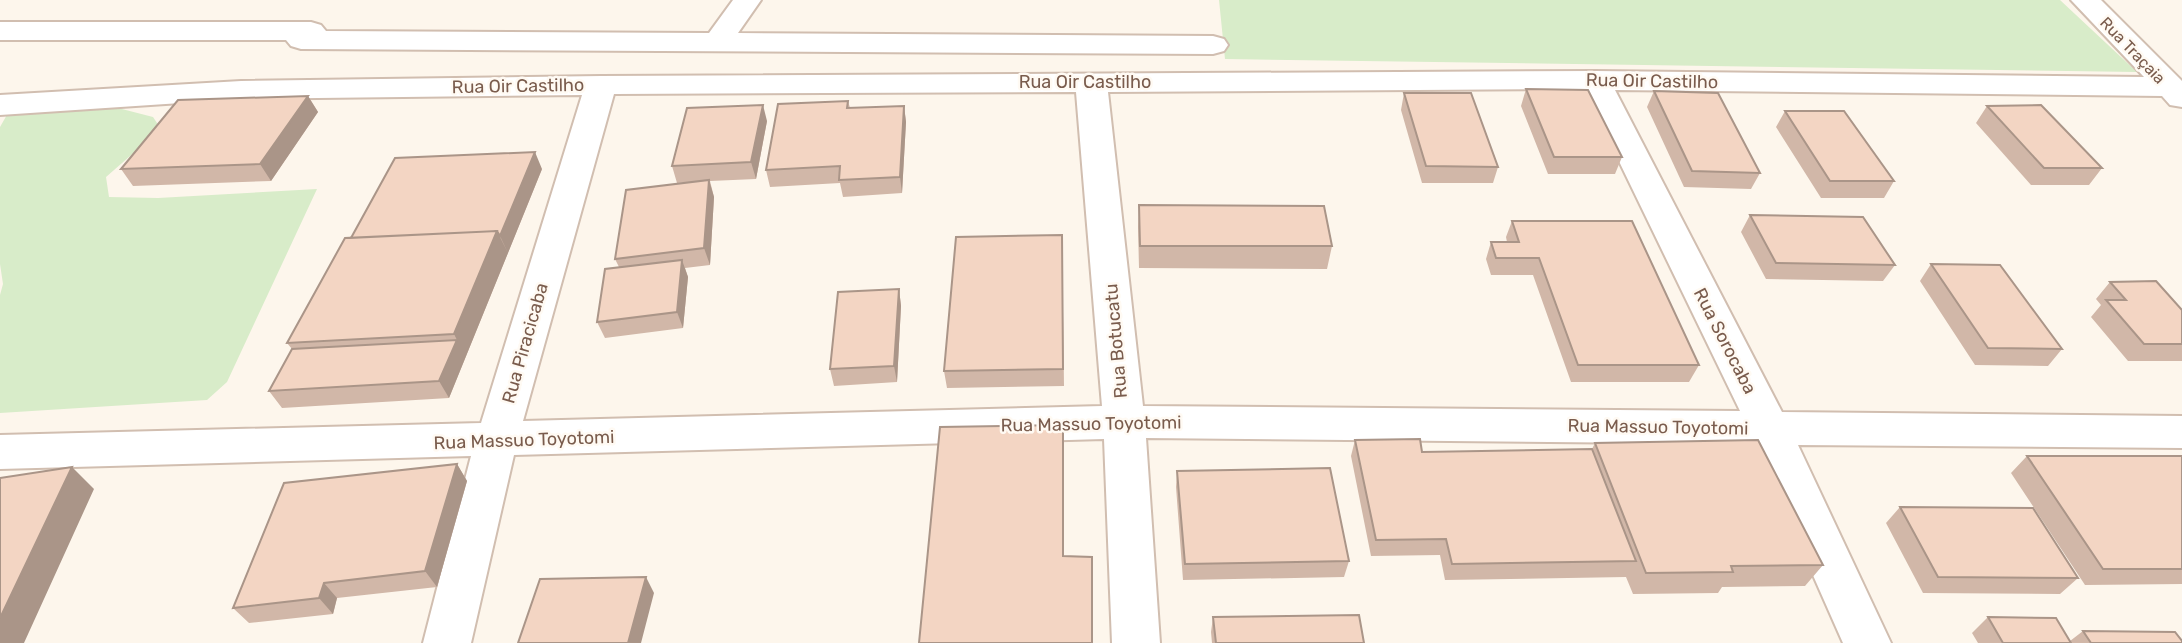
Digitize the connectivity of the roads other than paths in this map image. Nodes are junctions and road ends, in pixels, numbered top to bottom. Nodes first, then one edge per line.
1 (747, 0) edge
2 (2085, 0) edge
3 (0, 31) edge
4 (717, 43) junction
5 (1213, 45) dead end
6 (1595, 80) junction
7 (1091, 82) junction
8 (601, 85) junction
9 (2176, 93) edge
10 (0, 105) edge
11 (1124, 422) junction
12 (1769, 428) junction
13 (2182, 432) edge
14 (496, 441) junction
15 (0, 452) edge
16 (447, 643) edge
17 (1136, 643) edge
18 (1867, 643) edge

1 - 4 street
2 - 9 street, Rua Traçaia
3 - 4 street
4 - 5 street
6 - 7 street, Rua Oir Castilho
6 - 9 street, Rua Oir Castilho
6 - 12 street, Rua Sorocaba
7 - 8 street, Rua Oir Castilho
7 - 11 street, Rua Botucatu
8 - 10 street, Rua Oir Castilho
8 - 14 street, Rua Piracicaba
11 - 12 street, Rua Massuo Toyotomi
11 - 14 street, Rua Massuo Toyotomi
11 - 17 street, Rua Botucatu
12 - 13 street, Rua Massuo Toyotomi
12 - 18 street, Rua Sorocaba
14 - 15 street, Rua Massuo Toyotomi
14 - 16 street, Rua Piracicaba

